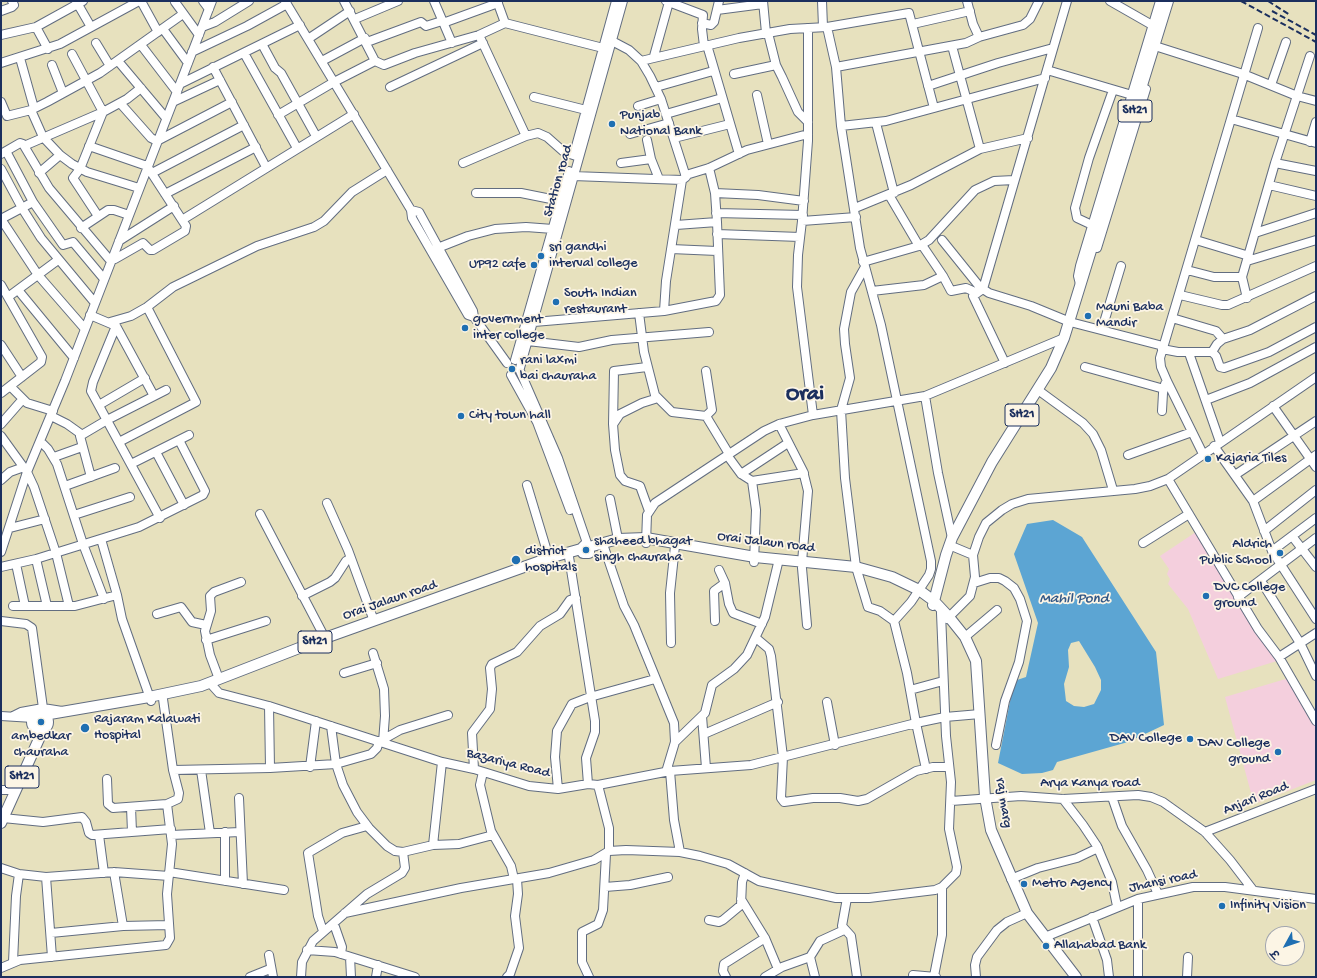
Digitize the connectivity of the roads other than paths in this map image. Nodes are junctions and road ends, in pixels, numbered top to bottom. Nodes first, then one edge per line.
1 (12, 1) edge
2 (140, 1) edge
3 (203, 1) edge
4 (212, 1) edge
5 (249, 1) edge
6 (344, 1) edge
7 (398, 1) edge
8 (616, 1) edge
9 (623, 1) edge
10 (718, 1) edge
11 (822, 1) edge
12 (967, 1) edge
13 (1039, 1) edge
14 (1067, 1) edge
15 (1110, 1) edge
16 (1160, 1) edge
17 (1168, 1) edge
18 (1173, 1) edge
19 (79, 2) edge
20 (175, 2) edge
21 (286, 2) edge
22 (436, 2) edge
23 (498, 2) edge
24 (667, 2) edge
25 (763, 3) edge
26 (209, 9) junction
27 (350, 10) junction
28 (717, 10) junction
29 (1, 11) edge
30 (970, 11) junction
31 (183, 14) junction
32 (355, 19) junction
33 (443, 22) junction
34 (505, 23) junction
35 (702, 23) junction
36 (913, 24) junction
37 (300, 25) junction
38 (1152, 25) junction
39 (36, 26) junction
40 (92, 27) junction
41 (825, 27) junction
42 (808, 28) junction
43 (1258, 28) dead end
44 (160, 31) junction
45 (201, 31) junction
46 (767, 33) junction
47 (1, 35) edge
48 (479, 35) junction
49 (979, 37) junction
50 (308, 39) junction
51 (366, 40) junction
52 (612, 41) junction
53 (1286, 42) dead end
54 (96, 43) dead end
55 (452, 43) junction
56 (483, 43) junction
57 (262, 44) junction
58 (141, 45) junction
59 (706, 46) junction
60 (952, 46) junction
61 (1158, 47) junction
62 (603, 48) junction
63 (1053, 48) junction
64 (48, 49) junction
65 (192, 52) junction
66 (919, 52) junction
67 (244, 53) junction
68 (72, 54) dead end
69 (654, 56) junction
70 (1310, 56) dead end
71 (20, 58) junction
72 (118, 61) junction
73 (322, 61) junction
74 (375, 61) junction
75 (641, 61) junction
76 (188, 62) junction
77 (1, 63) edge
78 (52, 65) dead end
79 (776, 65) junction
80 (110, 66) junction
81 (213, 67) junction
82 (836, 67) junction
83 (713, 71) junction
84 (734, 74) dead end
85 (1046, 74) junction
86 (1243, 74) junction
87 (961, 75) junction
88 (220, 80) junction
89 (86, 81) junction
90 (334, 82) junction
91 (180, 84) junction
92 (390, 86) dead end
93 (656, 86) junction
94 (928, 86) junction
95 (1271, 86) junction
96 (141, 88) junction
97 (1112, 90) junction
98 (177, 92) junction
99 (63, 93) junction
100 (757, 95) dead end
101 (1132, 95) junction
102 (1297, 96) junction
103 (534, 97) dead end
104 (722, 98) junction
105 (661, 99) junction
106 (968, 99) junction
107 (1, 102) edge
108 (173, 102) junction
109 (232, 102) junction
110 (1316, 102) edge
111 (120, 103) junction
112 (297, 103) junction
113 (638, 106) dead end
114 (934, 108) junction
115 (32, 109) junction
116 (586, 110) junction
117 (103, 112) junction
118 (354, 114) junction
119 (666, 114) junction
120 (278, 115) junction
121 (166, 118) junction
122 (1231, 119) junction
123 (808, 122) junction
124 (1316, 122) edge
125 (669, 123) junction
126 (876, 123) junction
127 (730, 124) junction
128 (244, 125) junction
129 (842, 126) junction
130 (630, 134) dead end
131 (808, 134) junction
132 (316, 136) junction
133 (526, 136) junction
134 (1284, 136) junction
135 (43, 137) junction
136 (674, 138) junction
137 (1028, 138) junction
138 (648, 140) dead end
139 (157, 141) junction
140 (1313, 142) edge
141 (768, 144) junction
142 (24, 146) junction
143 (89, 146) junction
144 (256, 147) junction
145 (297, 148) junction
146 (980, 149) junction
147 (3, 152) edge
148 (739, 154) junction
149 (60, 155) junction
150 (577, 156) junction
151 (651, 159) junction
152 (463, 163) dead end
153 (622, 163) dead end
154 (1275, 163) junction
155 (266, 166) junction
156 (709, 168) junction
157 (1, 169) edge
158 (80, 169) junction
159 (149, 170) junction
160 (387, 170) junction
161 (1316, 171) edge
162 (39, 173) junction
163 (573, 176) junction
164 (684, 177) junction
165 (659, 179) junction
166 (1014, 180) junction
167 (1269, 185) junction
168 (139, 188) junction
169 (476, 193) dead end
170 (166, 194) junction
171 (715, 194) junction
172 (891, 194) junction
173 (1316, 196) edge
174 (804, 201) junction
175 (33, 202) junction
176 (560, 202) junction
177 (174, 206) junction
178 (22, 208) junction
179 (855, 208) junction
180 (716, 213) junction
181 (1316, 213) edge
182 (129, 215) junction
183 (98, 216) junction
184 (856, 217) junction
185 (803, 218) junction
186 (1, 219) edge
187 (182, 220) junction
188 (717, 222) junction
189 (947, 222) junction
190 (1096, 223) junction
191 (676, 224) junction
192 (81, 228) junction
193 (553, 229) junction
194 (1255, 233) junction
195 (717, 234) junction
196 (800, 237) junction
197 (942, 240) junction
198 (1196, 240) junction
199 (1316, 240) edge
200 (119, 242) junction
201 (923, 244) junction
202 (436, 249) junction
203 (671, 249) junction
204 (717, 250) junction
205 (1248, 259) junction
206 (58, 260) junction
207 (112, 260) junction
208 (864, 264) junction
209 (1121, 266) dead end
210 (1316, 266) edge
211 (1187, 270) junction
212 (38, 275) junction
213 (943, 276) junction
214 (1242, 277) junction
215 (104, 279) junction
216 (1, 285) edge
217 (1081, 285) junction
218 (981, 289) junction
219 (18, 290) junction
220 (872, 291) junction
221 (1180, 295) junction
222 (1316, 296) edge
223 (8, 297) junction
224 (1247, 298) junction
225 (95, 303) junction
226 (147, 307) junction
227 (664, 311) junction
228 (639, 313) junction
229 (90, 315) junction
230 (1172, 318) junction
231 (534, 322) junction
232 (1070, 322) junction
233 (113, 324) junction
234 (1316, 327) edge
235 (85, 329) junction
236 (1102, 330) junction
237 (709, 332) dead end
238 (1064, 338) junction
239 (642, 339) junction
240 (1223, 339) junction
241 (528, 341) junction
242 (1, 345) edge
243 (1316, 347) edge
244 (1162, 348) junction
245 (1212, 352) junction
246 (1189, 353) junction
247 (74, 358) junction
248 (515, 360) junction
249 (507, 363) junction
250 (1005, 363) junction
251 (647, 367) junction
252 (1085, 367) dead end
253 (520, 369) junction
254 (706, 371) dead end
255 (511, 375) junction
256 (1316, 376) edge
257 (22, 377) junction
258 (145, 378) junction
259 (1167, 381) junction
260 (10, 386) junction
261 (1164, 389) junction
262 (166, 390) dead end
263 (1038, 390) junction
264 (1, 393) edge
265 (154, 396) junction
266 (925, 396) junction
267 (658, 398) junction
268 (22, 400) junction
269 (1206, 400) junction
270 (896, 401) junction
271 (99, 406) junction
272 (1273, 406) junction
273 (841, 410) junction
274 (1162, 411) dead end
275 (52, 413) junction
276 (813, 415) junction
277 (706, 416) junction
278 (107, 420) junction
279 (1316, 421) edge
280 (1, 424) edge
281 (613, 424) junction
282 (779, 424) junction
283 (1192, 432) junction
284 (81, 434) junction
285 (189, 434) dead end
286 (1, 436) edge
287 (1293, 436) junction
288 (179, 440) junction
289 (40, 441) junction
290 (119, 442) junction
291 (788, 443) junction
292 (1217, 444) junction
293 (82, 447) junction
294 (156, 452) junction
295 (1203, 454) junction
296 (728, 455) junction
297 (1128, 455) dead end
298 (54, 457) junction
299 (1313, 457) edge
300 (131, 464) junction
301 (1316, 467) edge
302 (115, 468) dead end
303 (26, 469) junction
304 (804, 473) junction
305 (741, 474) junction
306 (1235, 475) junction
307 (91, 477) junction
308 (1168, 479) junction
309 (1, 480) edge
310 (752, 481) junction
311 (527, 485) dead end
312 (65, 486) junction
313 (1114, 490) junction
314 (1316, 490) edge
315 (130, 497) dead end
316 (610, 499) dead end
317 (1253, 501) junction
318 (327, 503) dead end
319 (184, 505) junction
320 (649, 511) junction
321 (74, 514) junction
322 (260, 514) dead end
323 (1189, 514) junction
324 (160, 518) junction
325 (1316, 518) edge
326 (45, 519) junction
327 (10, 528) junction
328 (1264, 531) junction
329 (1292, 536) junction
330 (1316, 538) edge
331 (100, 539) junction
332 (618, 539) junction
333 (646, 541) junction
334 (951, 542) junction
335 (1143, 543) dead end
336 (83, 544) junction
337 (675, 546) junction
338 (604, 547) junction
339 (586, 549) junction
340 (1301, 549) junction
341 (1272, 551) junction
342 (1, 552) edge
343 (56, 553) junction
344 (715, 553) junction
345 (973, 555) junction
346 (569, 557) junction
347 (351, 558) junction
348 (549, 558) junction
349 (754, 559) junction
350 (36, 560) junction
351 (779, 562) junction
352 (16, 564) junction
353 (802, 565) junction
354 (1280, 565) junction
355 (1, 567) edge
356 (1316, 568) edge
357 (719, 570) dead end
358 (856, 570) junction
359 (1261, 581) junction
360 (241, 582) dead end
361 (725, 584) junction
362 (974, 584) junction
363 (918, 592) junction
364 (117, 595) junction
365 (302, 596) junction
366 (1238, 597) junction
367 (576, 598) junction
368 (104, 599) junction
369 (13, 606) dead end
370 (25, 606) junction
371 (47, 606) junction
372 (69, 606) junction
373 (997, 610) dead end
374 (941, 611) junction
375 (157, 614) dead end
376 (1316, 619) edge
377 (1, 621) edge
378 (266, 621) dead end
379 (715, 621) dead end
380 (894, 621) junction
381 (374, 622) junction
382 (762, 624) junction
383 (206, 625) junction
384 (807, 625) dead end
385 (1316, 633) edge
386 (325, 638) junction
387 (756, 638) junction
388 (965, 638) junction
389 (206, 640) junction
390 (671, 643) dead end
391 (1300, 643) junction
392 (373, 653) dead end
393 (1279, 657) junction
394 (976, 661) junction
395 (377, 663) junction
396 (344, 673) dead end
397 (1316, 676) edge
398 (655, 679) junction
399 (943, 681) junction
400 (214, 682) junction
401 (910, 690) junction
402 (590, 697) junction
403 (150, 699) junction
404 (163, 699) junction
405 (778, 702) junction
406 (827, 702) dead end
407 (269, 706) junction
408 (1313, 710) edge
409 (448, 714) dead end
410 (980, 714) junction
411 (1, 716) edge
412 (12, 716) junction
413 (702, 716) junction
414 (945, 717) junction
415 (33, 718) joint
416 (43, 721) junction
417 (1316, 721) edge
418 (316, 722) junction
419 (916, 723) junction
420 (331, 726) junction
421 (704, 734) junction
422 (382, 740) junction
423 (675, 742) junction
424 (835, 745) junction
425 (996, 745) dead end
426 (783, 758) junction
427 (442, 762) junction
428 (336, 764) junction
429 (310, 766) junction
430 (948, 767) junction
431 (270, 768) junction
432 (706, 768) junction
433 (474, 769) junction
434 (926, 769) junction
435 (173, 770) junction
436 (201, 770) junction
437 (668, 771) junction
438 (483, 772) junction
439 (107, 779) dead end
440 (588, 784) junction
441 (598, 785) junction
442 (558, 789) junction
443 (1316, 789) edge
444 (6, 790) edge
445 (986, 797) junction
446 (1112, 797) junction
447 (238, 798) dead end
448 (1063, 799) junction
449 (951, 801) junction
450 (167, 804) junction
451 (131, 807) junction
452 (2, 817) edge
453 (367, 826) junction
454 (132, 832) junction
455 (171, 832) junction
456 (225, 832) junction
457 (240, 832) junction
458 (1205, 832) junction
459 (210, 833) junction
460 (99, 835) junction
461 (493, 835) junction
462 (433, 845) junction
463 (1098, 848) junction
464 (403, 852) junction
465 (607, 852) junction
466 (680, 852) junction
467 (1, 868) edge
468 (114, 872) junction
469 (104, 873) junction
470 (745, 873) junction
471 (20, 874) junction
472 (169, 874) junction
473 (46, 877) junction
474 (668, 878) dead end
475 (1012, 878) junction
476 (515, 879) junction
477 (225, 881) junction
478 (243, 884) junction
479 (605, 887) junction
480 (942, 887) junction
481 (284, 890) dead end
482 (1253, 890) junction
483 (1158, 894) junction
484 (847, 898) junction
485 (741, 899) junction
486 (1138, 899) junction
487 (1316, 899) edge
488 (1117, 906) junction
489 (1027, 913) junction
490 (345, 914) junction
491 (1092, 917) junction
492 (709, 920) dead end
493 (169, 925) junction
494 (123, 926) junction
495 (335, 928) dead end
496 (844, 930) junction
497 (323, 931) junction
498 (51, 933) junction
499 (1046, 937) junction
500 (765, 938) junction
501 (308, 950) junction
502 (341, 954) junction
503 (269, 955) dead end
504 (52, 957) junction
505 (350, 957) junction
506 (810, 957) junction
507 (1188, 957) dead end
508 (13, 962) junction
509 (378, 965) junction
510 (1, 968) edge
511 (778, 969) junction
512 (272, 973) edge
513 (511, 976) edge
514 (913, 976) dead end
515 (250, 977) edge
516 (301, 977) edge
517 (351, 977) edge
518 (376, 977) edge
519 (415, 977) edge
520 (588, 977) edge
521 (726, 977) edge
522 (765, 977) edge
523 (815, 977) edge
524 (858, 977) edge
525 (935, 977) edge
526 (976, 977) edge
527 (1076, 977) edge
528 (1109, 977) edge
529 (1138, 977) edge
530 (1187, 977) edge

1 - 29 street
2 - 40 street
2 - 44 street
3 - 26 street
4 - 26 street
5 - 45 street
6 - 27 street
7 - 32 street
8 - 62 street, Station road
9 - 52 street, Station road
10 - 28 street
11 - 41 street
12 - 30 street
13 - 49 street
14 - 63 street
15 - 38 street
16 - 38 street
17 - 190 main road, SH21
18 - 61 street
19 - 39 street
19 - 40 street
20 - 31 street
21 - 37 street
21 - 65 street
22 - 33 street
23 - 33 street
23 - 34 street
24 - 35 street
24 - 69 street
25 - 28 street
25 - 46 street
26 - 45 street
27 - 32 street
27 - 50 street
28 - 35 street
30 - 36 street
30 - 49 street
31 - 44 street
31 - 45 street
32 - 51 street
33 - 51 street
33 - 55 street
34 - 48 street
34 - 62 street
35 - 59 street
36 - 41 street
36 - 66 street
37 - 50 street
37 - 57 street
38 - 101 street
39 - 47 street
39 - 64 street
40 - 64 street
41 - 42 street
41 - 82 street
42 - 46 street
42 - 123 street
43 - 86 street
44 - 58 street
44 - 76 street
45 - 65 street
46 - 59 street
46 - 79 street
48 - 55 street
48 - 56 street
49 - 60 street
50 - 73 street
51 - 73 street
51 - 74 street
52 - 75 street
52 - 150 street, Station road
53 - 95 street
54 - 80 street
55 - 74 street
56 - 92 street
56 - 133 street
57 - 67 street
57 - 112 street
58 - 72 street
58 - 98 street
59 - 69 street
59 - 83 street
60 - 66 street
60 - 87 street
61 - 86 street
61 - 217 street
62 - 116 street, Station road
63 - 85 street
63 - 87 street
64 - 71 street
65 - 76 street
66 - 82 street
66 - 94 street
67 - 81 street
67 - 120 street
68 - 89 street
69 - 75 street
70 - 102 street
71 - 77 street
71 - 115 street
72 - 80 street
72 - 96 street
73 - 90 street
74 - 90 street
75 - 93 street
76 - 91 street
78 - 99 street
79 - 84 street
79 - 123 street
80 - 89 street
81 - 88 street
81 - 91 street
82 - 129 street
83 - 93 street
83 - 104 street
85 - 97 street
85 - 106 street
85 - 137 street
86 - 95 street
86 - 122 street
87 - 94 street
87 - 106 street
88 - 108 street
88 - 109 street
89 - 99 street
89 - 117 street
90 - 112 street
90 - 118 street
91 - 98 street
93 - 105 street
94 - 114 street
95 - 102 street
96 - 111 street
96 - 121 street
97 - 101 street
97 - 190 street
98 - 108 street
99 - 115 street
100 - 141 street
101 - 190 street
102 - 110 street
102 - 134 street
103 - 116 street
104 - 119 street
104 - 127 street
105 - 113 street
105 - 119 street
106 - 114 street
106 - 146 street
107 - 115 street
108 - 121 street
109 - 128 street
109 - 139 street
111 - 117 street
111 - 139 street
112 - 120 street
112 - 132 street
114 - 126 street
115 - 135 street
116 - 150 street, Station road
117 - 135 street
117 - 143 street
118 - 132 street
118 - 160 street
119 - 125 street
120 - 145 street
121 - 139 street
122 - 134 street
122 - 198 street
123 - 131 street
124 - 140 street
125 - 130 street
125 - 136 street
126 - 129 street
126 - 172 street
127 - 136 street
127 - 148 street
128 - 144 street
128 - 159 street
129 - 179 street
131 - 141 street
131 - 174 street
132 - 145 street
133 - 150 street
133 - 152 street
134 - 140 street
134 - 154 street
135 - 142 street
135 - 149 street
136 - 164 street
137 - 146 street
137 - 166 street
138 - 151 street
139 - 159 street
141 - 148 street
142 - 147 street
142 - 162 street
143 - 158 street
143 - 159 street
144 - 155 street
144 - 170 street
145 - 155 street
146 - 172 street
147 - 175 street
148 - 156 street
149 - 158 street
149 - 162 street
150 - 163 street, Station road
150 - 176 street, Station road
151 - 153 street
151 - 165 street
154 - 161 street
154 - 167 street
155 - 187 street
156 - 164 street
156 - 171 street
157 - 178 street
158 - 168 street
158 - 183 street
159 - 168 street
159 - 170 street
160 - 202 street
160 - 226 street
162 - 192 street
163 - 165 street
163 - 231 street, Station road
164 - 165 street
164 - 191 street
166 - 189 street
166 - 218 street
167 - 173 street
167 - 194 street
168 - 182 street
169 - 176 street
170 - 177 street
171 - 174 street
171 - 180 street
172 - 179 street
172 - 201 street
174 - 185 street
175 - 178 street
175 - 215 street
176 - 193 street, Station road
177 - 187 street
177 - 200 street
178 - 186 street
178 - 206 street
179 - 184 street
180 - 185 street
180 - 188 street
181 - 194 street
182 - 183 street
182 - 200 street
183 - 192 street
184 - 185 street
184 - 208 street
185 - 196 street
186 - 212 street
187 - 207 street
188 - 191 street
188 - 195 street
189 - 197 street
189 - 201 street
190 - 217 main road, SH21
191 - 203 street
192 - 207 street
193 - 202 street
193 - 248 street, Station road
194 - 205 street
195 - 196 street
195 - 204 street
196 - 276 street
197 - 201 street
197 - 218 street
198 - 205 street
198 - 211 street
199 - 205 street
200 - 207 street
201 - 208 street
201 - 213 street
202 - 249 street
203 - 204 street
203 - 227 street
204 - 227 street
205 - 214 street
206 - 212 street
206 - 225 street
207 - 215 street
208 - 220 street
208 - 273 street
209 - 236 street
210 - 224 street
211 - 214 street
211 - 221 street
212 - 219 street
212 - 235 street
213 - 218 street
213 - 220 street
214 - 224 street
215 - 225 street
216 - 223 street
217 - 232 main road, SH21
218 - 232 street
218 - 250 street
219 - 223 street
219 - 247 street
220 - 270 street
221 - 224 street
221 - 230 street
222 - 240 street
223 - 257 street
225 - 229 street
226 - 233 street
226 - 290 street
227 - 228 street
228 - 231 street
228 - 239 street
229 - 233 street
229 - 235 street
230 - 240 street
230 - 244 street
231 - 241 street, Station road
232 - 236 street
232 - 238 main road, SH21
233 - 258 street
233 - 271 street
234 - 245 street
235 - 247 street
236 - 244 street
237 - 239 street
238 - 250 street
238 - 263 main road, SH21
239 - 241 street
239 - 251 street
240 - 245 street
241 - 253 street, Station road
242 - 257 street
243 - 269 street
244 - 246 street
244 - 259 street
245 - 246 street
246 - 269 street
247 - 275 street
248 - 249 street
248 - 253 street
249 - 255 street
250 - 266 street
251 - 267 street
251 - 281 street
252 - 261 street
253 - 255 street
253 - 339 street
254 - 277 street
255 - 339 street
256 - 272 street
257 - 260 street
258 - 265 street
258 - 271 street
259 - 261 street
259 - 283 street
260 - 264 street
260 - 268 street
261 - 274 street
262 - 265 street
263 - 313 street
263 - 334 main road, SH21
265 - 278 street
266 - 270 street
266 - 334 street
267 - 277 street
267 - 281 street
268 - 275 street
268 - 280 street
269 - 292 street
270 - 273 street
270 - 363 street
271 - 278 street
272 - 287 street
272 - 292 street
273 - 276 street
273 - 358 street
275 - 284 street
275 - 289 street
276 - 282 street
277 - 296 street
278 - 284 street
278 - 290 street
279 - 287 street
281 - 320 street
282 - 291 street
282 - 296 street
283 - 295 street
283 - 297 street
284 - 293 street
285 - 288 street
286 - 303 street
287 - 299 street
287 - 306 street
288 - 294 street
288 - 319 street
289 - 298 street
289 - 303 street
290 - 300 street
291 - 304 street
291 - 305 street
292 - 295 street
292 - 306 street
293 - 298 street
293 - 307 street
294 - 300 street
294 - 319 street
295 - 308 street
296 - 305 street
296 - 320 street
298 - 312 street
299 - 301 street
299 - 317 street
300 - 324 street
302 - 307 street
303 - 309 street
303 - 326 street
303 - 327 street
304 - 310 street
304 - 353 street
305 - 310 street
306 - 317 street
307 - 312 street
308 - 313 street
308 - 323 street
310 - 349 street
311 - 348 street
312 - 321 street
313 - 345 street
314 - 328 street
315 - 321 street
316 - 332 street
317 - 328 street
318 - 347 street
319 - 324 street
320 - 333 street
321 - 336 street
322 - 365 street
323 - 335 street
323 - 366 street
324 - 331 street
325 - 329 street
326 - 327 street
326 - 343 street
327 - 342 street
328 - 341 street
329 - 340 street
329 - 341 street
330 - 340 street
331 - 336 street
331 - 364 street
332 - 333 main road, Orai Jalaun road / SH21
332 - 339 main road, Orai Jalaun road / SH21
333 - 337 main road, Orai Jalaun road / SH21
333 - 338 main road, Orai Jalaun road / SH21
333 - 344 main road, Orai Jalaun road / SH21
334 - 345 street
334 - 374 main road, SH21
336 - 343 street
336 - 368 street
337 - 344 main road, Orai Jalaun road / SH21
337 - 390 street
338 - 339 main road, Orai Jalaun road / SH21
338 - 398 street
339 - 346 main road
339 - 348 main road, Orai Jalaun road / SH21
340 - 354 street
340 - 356 street
341 - 354 street
343 - 350 street
343 - 372 street
344 - 349 main road, Orai Jalaun road / SH21
345 - 362 street
346 - 367 street
346 - 400 main road
347 - 365 street
347 - 381 street
348 - 381 main road, Orai Jalaun road / SH21
349 - 351 main road, Orai Jalaun road / SH21
350 - 352 street
350 - 371 street
351 - 353 main road, Orai Jalaun road / SH21
351 - 382 street
352 - 355 street
352 - 370 street
353 - 358 main road, Orai Jalaun road / SH21
353 - 384 street
354 - 359 street
354 - 376 street
357 - 361 street
358 - 363 main road, Orai Jalaun road / SH21
358 - 380 street
359 - 366 street
359 - 391 street
360 - 383 street
361 - 379 street
361 - 382 street
362 - 374 street
362 - 425 street
363 - 374 main road, Orai Jalaun road / SH21
363 - 380 street
364 - 368 street
364 - 403 street
365 - 386 street
366 - 393 street
367 - 402 street
367 - 433 street
368 - 372 street
369 - 370 street
370 - 371 street
371 - 372 street
373 - 388 street
374 - 388 main road
374 - 394 main road
374 - 399 street
375 - 383 street
377 - 416 street
378 - 389 street
380 - 401 street
381 - 386 main road, Orai Jalaun road / SH21
382 - 387 street
383 - 389 street
385 - 391 street
386 - 400 main road, Orai Jalaun road / SH21
387 - 405 street
387 - 413 street
388 - 394 main road
389 - 400 street
391 - 393 street
391 - 397 street
392 - 395 street
393 - 408 street
394 - 410 main road, raj marg
395 - 396 street
395 - 422 street
398 - 402 street
398 - 423 street
399 - 401 street
399 - 414 street
400 - 403 main road, Orai Jalaun road / SH21
400 - 404 main road
400 - 407 street, Bazariya Road
401 - 419 street
402 - 440 street
402 - 442 street
403 - 404 main road
403 - 416 main road
403 - 416 main road, Orai Jalaun road / SH21
404 - 435 street
405 - 421 street
405 - 426 street
406 - 424 street
407 - 418 street, Bazariya Road
407 - 431 street
408 - 417 street
409 - 422 street
410 - 414 street, Bazariya Road
410 - 445 main road, raj marg
411 - 412 street
412 - 415 street
412 - 416 street
413 - 421 street
413 - 423 street
414 - 419 street, Bazariya Road
414 - 430 street
415 - 416 main road, Orai Jalaun road / SH21
416 - 444 main road, SH21
416 - 452 main road, SH21
418 - 420 street, Bazariya Road
418 - 429 street
419 - 424 street, Bazariya Road
419 - 434 street
420 - 422 street, Bazariya Road
420 - 428 street
421 - 432 street
422 - 427 street, Bazariya Road
422 - 428 street
423 - 437 street
424 - 426 street, Bazariya Road
426 - 432 street, Bazariya Road
426 - 434 street
427 - 433 street, Bazariya Road
427 - 462 street
428 - 429 street
428 - 453 street
429 - 431 street
430 - 434 street
430 - 449 street
431 - 436 street
432 - 437 street, Bazariya Road
433 - 438 street, Bazariya Road
435 - 436 street
435 - 450 street
436 - 459 street
437 - 441 street, Bazariya Road
437 - 466 street
438 - 442 street, Bazariya Road
438 - 461 street
439 - 451 street
440 - 441 street, Bazariya Road
440 - 442 street, Bazariya Road
441 - 465 street
443 - 458 street, Anjari Road
444 - 452 main road, SH21
445 - 448 street, Arya Kanya road
445 - 449 street, Arya Kanya road
445 - 475 main road, raj marg
446 - 448 street, Arya Kanya road
446 - 458 street, Arya Kanya road
446 - 483 street
447 - 457 street
448 - 463 street
449 - 480 street
450 - 451 street
450 - 455 street
451 - 454 street
452 - 460 street
453 - 464 street
453 - 497 street
454 - 455 street
454 - 460 street
455 - 459 street
455 - 472 street
456 - 457 street
456 - 459 street
456 - 477 street
457 - 478 street
458 - 482 street, Arya Kanya road
460 - 469 street
461 - 462 street
461 - 476 street
462 - 464 street
463 - 475 street
463 - 488 street
464 - 490 street
465 - 466 street
465 - 476 street
465 - 479 street
466 - 470 street
467 - 471 street
468 - 469 street
468 - 472 street
468 - 494 street
469 - 473 street
470 - 484 street
470 - 485 street
471 - 473 street
471 - 508 street
472 - 477 street
472 - 493 street
473 - 498 street
474 - 479 street
475 - 489 main road, raj marg
476 - 490 street
476 - 513 street
477 - 478 street
478 - 481 street
479 - 520 street
480 - 484 street
480 - 525 street
482 - 483 street, Jhansi road
482 - 487 street, Jhansi road
483 - 486 street, Jhansi road
484 - 496 street
485 - 492 street
485 - 500 street
486 - 488 street, Jhansi road
486 - 529 street
488 - 491 street, Jhansi road
489 - 499 main road, raj marg
489 - 526 street
490 - 497 street
491 - 499 street, Jhansi road
491 - 528 street
493 - 494 street
493 - 504 street
494 - 498 street
495 - 502 street
496 - 506 street
496 - 524 street
497 - 501 street
498 - 504 street
499 - 527 main road, raj marg
500 - 511 street
500 - 521 street
501 - 502 street
501 - 516 street
502 - 505 street
503 - 512 street
504 - 508 street
505 - 509 street
505 - 517 street
506 - 511 street
506 - 523 street
507 - 530 street
508 - 510 street
509 - 518 street
509 - 519 street
511 - 522 street
512 - 515 street
514 - 525 street

